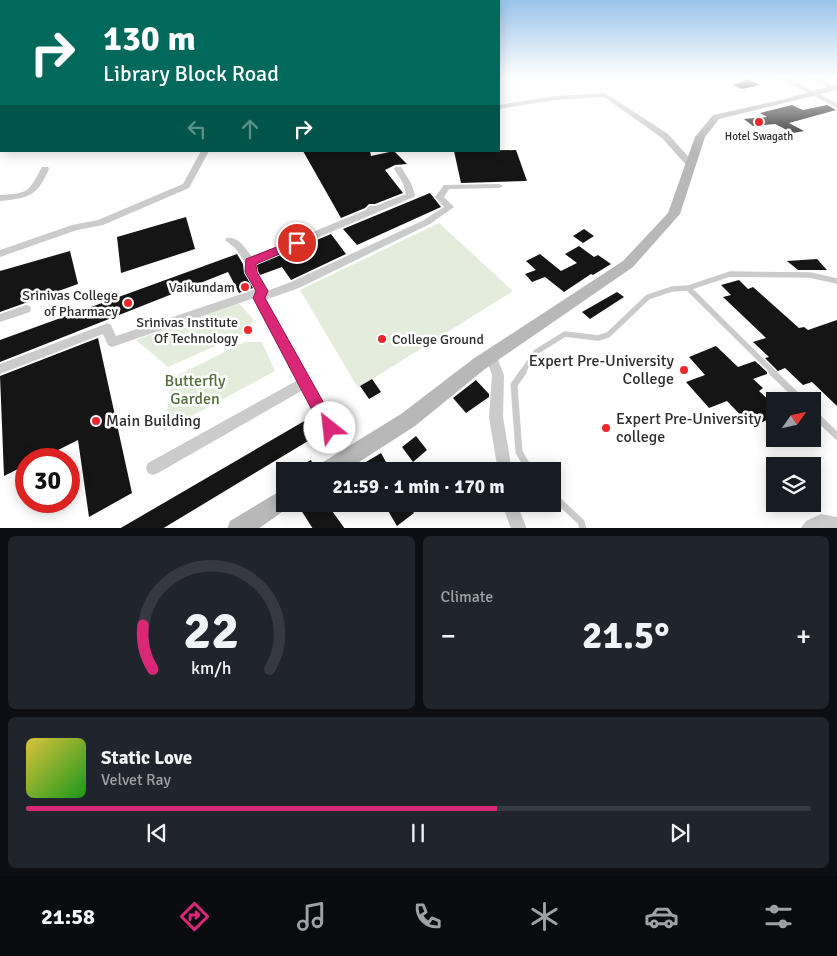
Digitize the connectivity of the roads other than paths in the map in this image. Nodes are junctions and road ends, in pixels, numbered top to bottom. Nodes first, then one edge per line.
1 (526, 103) edge
2 (616, 103) edge
3 (775, 103) edge
4 (500, 107) edge
5 (204, 152) edge
6 (690, 164) junction
7 (45, 169) dead end
8 (398, 169) dead end
9 (499, 186) dead end
10 (0, 198) edge
11 (230, 240) dead end
12 (0, 254) edge
13 (250, 262) junction
14 (836, 280) edge
15 (688, 288) junction
16 (260, 294) junction
17 (26, 308) dead end
18 (0, 318) edge
19 (491, 356) junction
20 (0, 369) edge
21 (304, 383) junction
22 (793, 392) edge
23 (821, 421) edge
24 (837, 436) edge
25 (346, 458) junction
26 (340, 462) edge
27 (504, 462) edge
28 (525, 462) edge
29 (152, 468) dead end
30 (276, 504) edge
31 (561, 504) edge
32 (513, 512) edge
33 (837, 525) edge
34 (238, 528) edge
35 (519, 528) edge
36 (583, 528) edge
37 (808, 528) edge

1 - 4 street
2 - 6 street
3 - 6 main road
5 - 12 street
6 - 19 main road
7 - 10 street
8 - 13 street
9 - 16 street
11 - 13 street
13 - 16 street
14 - 15 lane
15 - 22 lane
15 - 28 lane
16 - 20 street
16 - 21 street
17 - 18 street
19 - 25 main road
19 - 27 street
21 - 25 street
21 - 29 street
23 - 24 lane
25 - 26 main road
30 - 34 main road
31 - 36 lane
32 - 35 street
33 - 37 street

